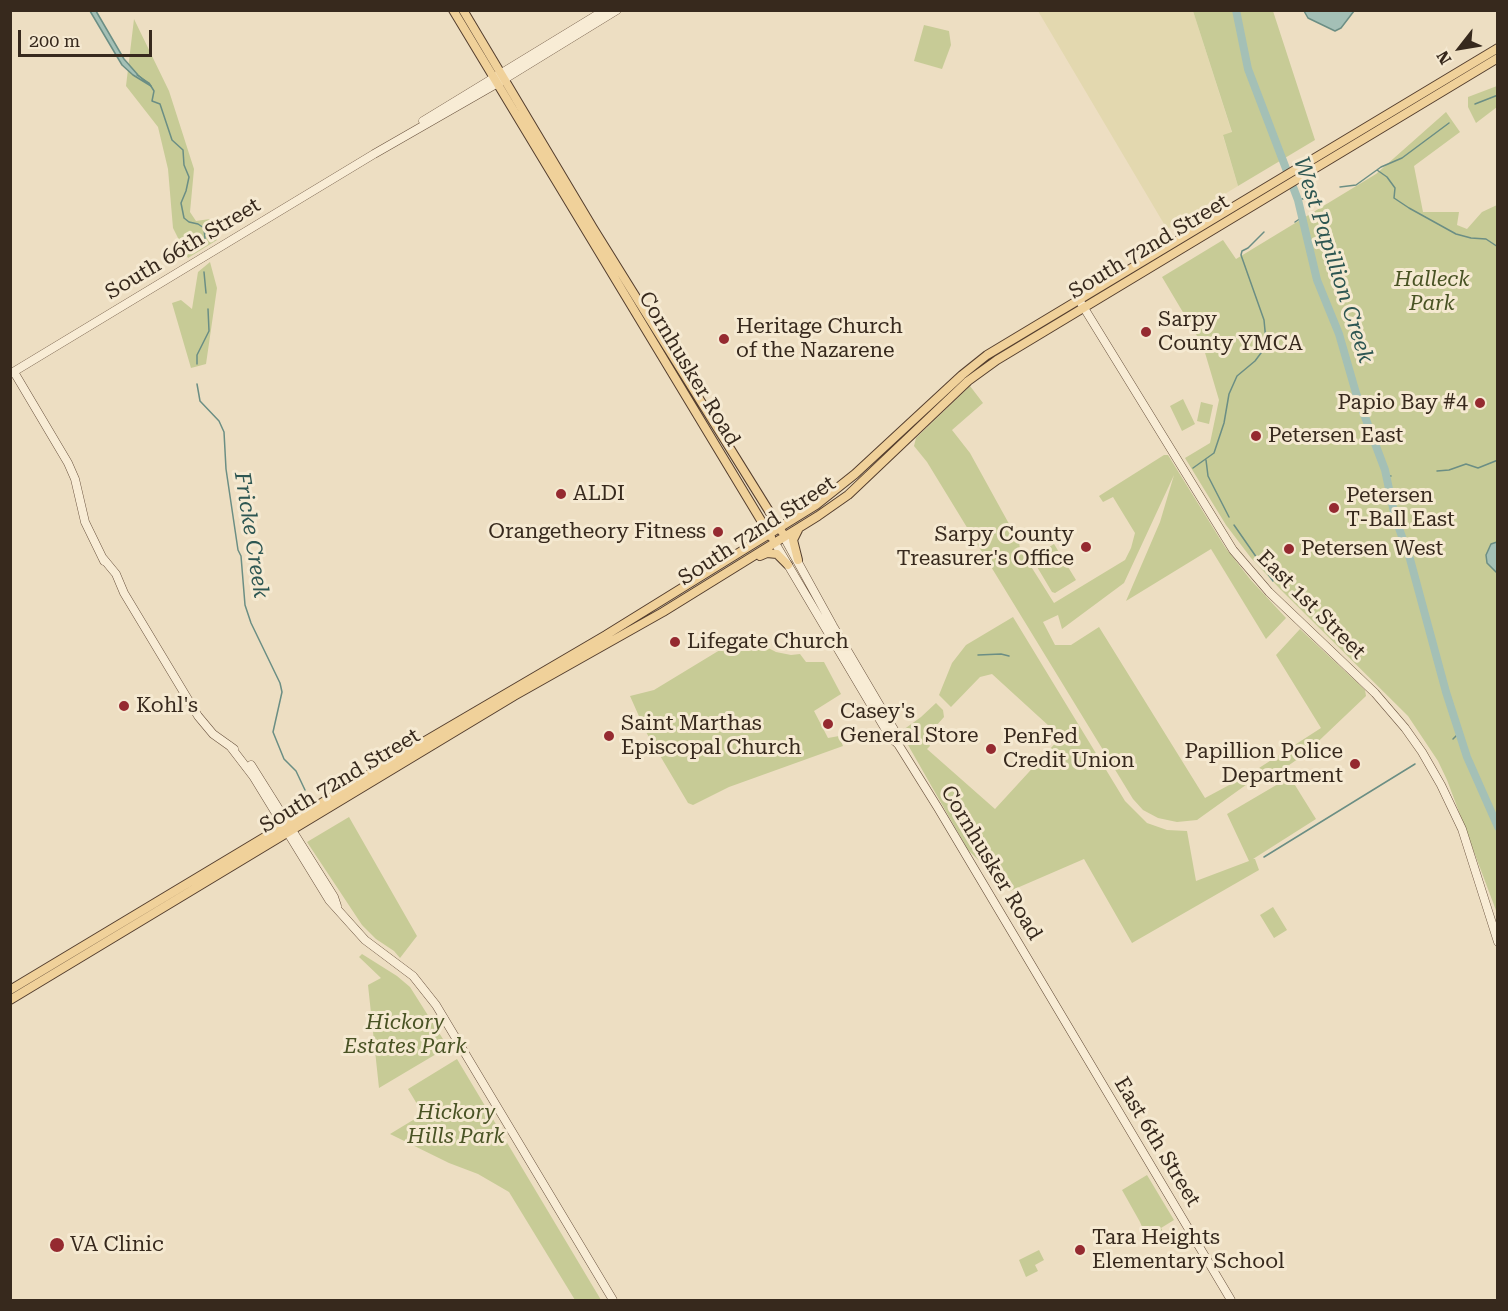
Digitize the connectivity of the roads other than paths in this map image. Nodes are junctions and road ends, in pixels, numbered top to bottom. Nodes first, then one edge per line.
1 (453, 10) edge
2 (463, 10) edge
3 (605, 10) edge
4 (617, 10) edge
5 (1497, 48) edge
6 (1497, 58) edge
7 (498, 79) junction
8 (1310, 166) junction
9 (1081, 303) junction
10 (661, 354) junction
11 (12, 373) edge
12 (707, 412) junction
13 (704, 428) junction
14 (902, 437) junction
15 (767, 510) junction
16 (800, 515) junction
17 (778, 528) junction
18 (800, 528) junction
19 (769, 534) junction
20 (784, 537) junction
21 (775, 543) junction
22 (750, 546) junction
23 (748, 560) junction
24 (798, 560) junction
25 (788, 566) junction
26 (898, 744) junction
27 (288, 828) junction
28 (1497, 942) edge
29 (10, 990) edge
30 (10, 1000) edge
31 (1052, 1002) joint
32 (613, 1300) edge
33 (1231, 1300) edge

1 - 7 main road, Cornhusker Road
2 - 7 main road, Cornhusker Road
3 - 7 street, South 66th Street
4 - 7 street, South 66th Street
5 - 8 main road, South 72nd Street
6 - 8 main road, South 72nd Street
7 - 10 main road, Cornhusker Road
7 - 11 street, South 66th Street
7 - 12 main road, Cornhusker Road
8 - 9 main road, South 72nd Street
9 - 14 main road, South 72nd Street
9 - 14 main road, South 72nd Street
9 - 28 street, East 1st Street
10 - 12 main road
10 - 13 main road, Cornhusker Road
11 - 27 street
12 - 15 main road, Cornhusker Road
13 - 19 main road, Cornhusker Road
13 - 22 main road
14 - 16 main road, South 72nd Street
14 - 18 main road, South 72nd Street
15 - 16 main road
15 - 17 main road, Cornhusker Road
16 - 17 main road, South 72nd Street
17 - 19 main road, South 72nd Street
17 - 20 main road, Cornhusker Road
18 - 20 main road, South 72nd Street
18 - 24 main road
19 - 21 main road, Cornhusker Road
19 - 22 main road, South 72nd Street
20 - 21 main road, South 72nd Street
20 - 24 street, Cornhusker Road
21 - 23 main road, South 72nd Street
21 - 25 street, Cornhusker Road
22 - 27 main road, South 72nd Street
23 - 25 main road
23 - 27 main road, South 72nd Street
24 - 26 street, Cornhusker Road
25 - 26 street, Cornhusker Road
26 - 31 street, Cornhusker Road
27 - 29 main road, South 72nd Street
27 - 30 main road, South 72nd Street
27 - 32 street
31 - 33 street, East 6th Street

